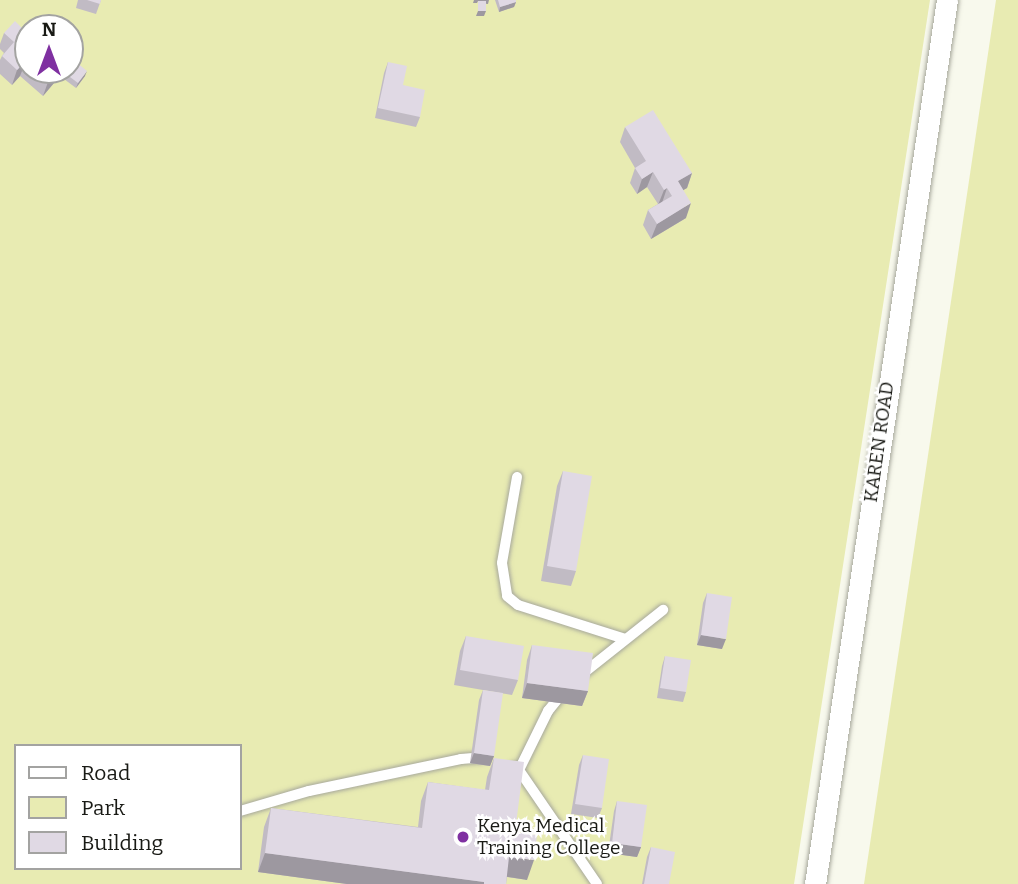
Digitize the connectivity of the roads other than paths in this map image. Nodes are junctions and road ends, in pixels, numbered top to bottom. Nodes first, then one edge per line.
1 (947, 0) edge
2 (517, 477) dead end
3 (663, 610) dead end
4 (625, 639) junction
5 (519, 770) junction
6 (242, 810) edge
7 (597, 884) edge
8 (814, 884) edge

1 - 8 street, KAREN ROAD
2 - 4 lane
3 - 4 lane
4 - 5 lane
5 - 6 lane
5 - 7 lane

